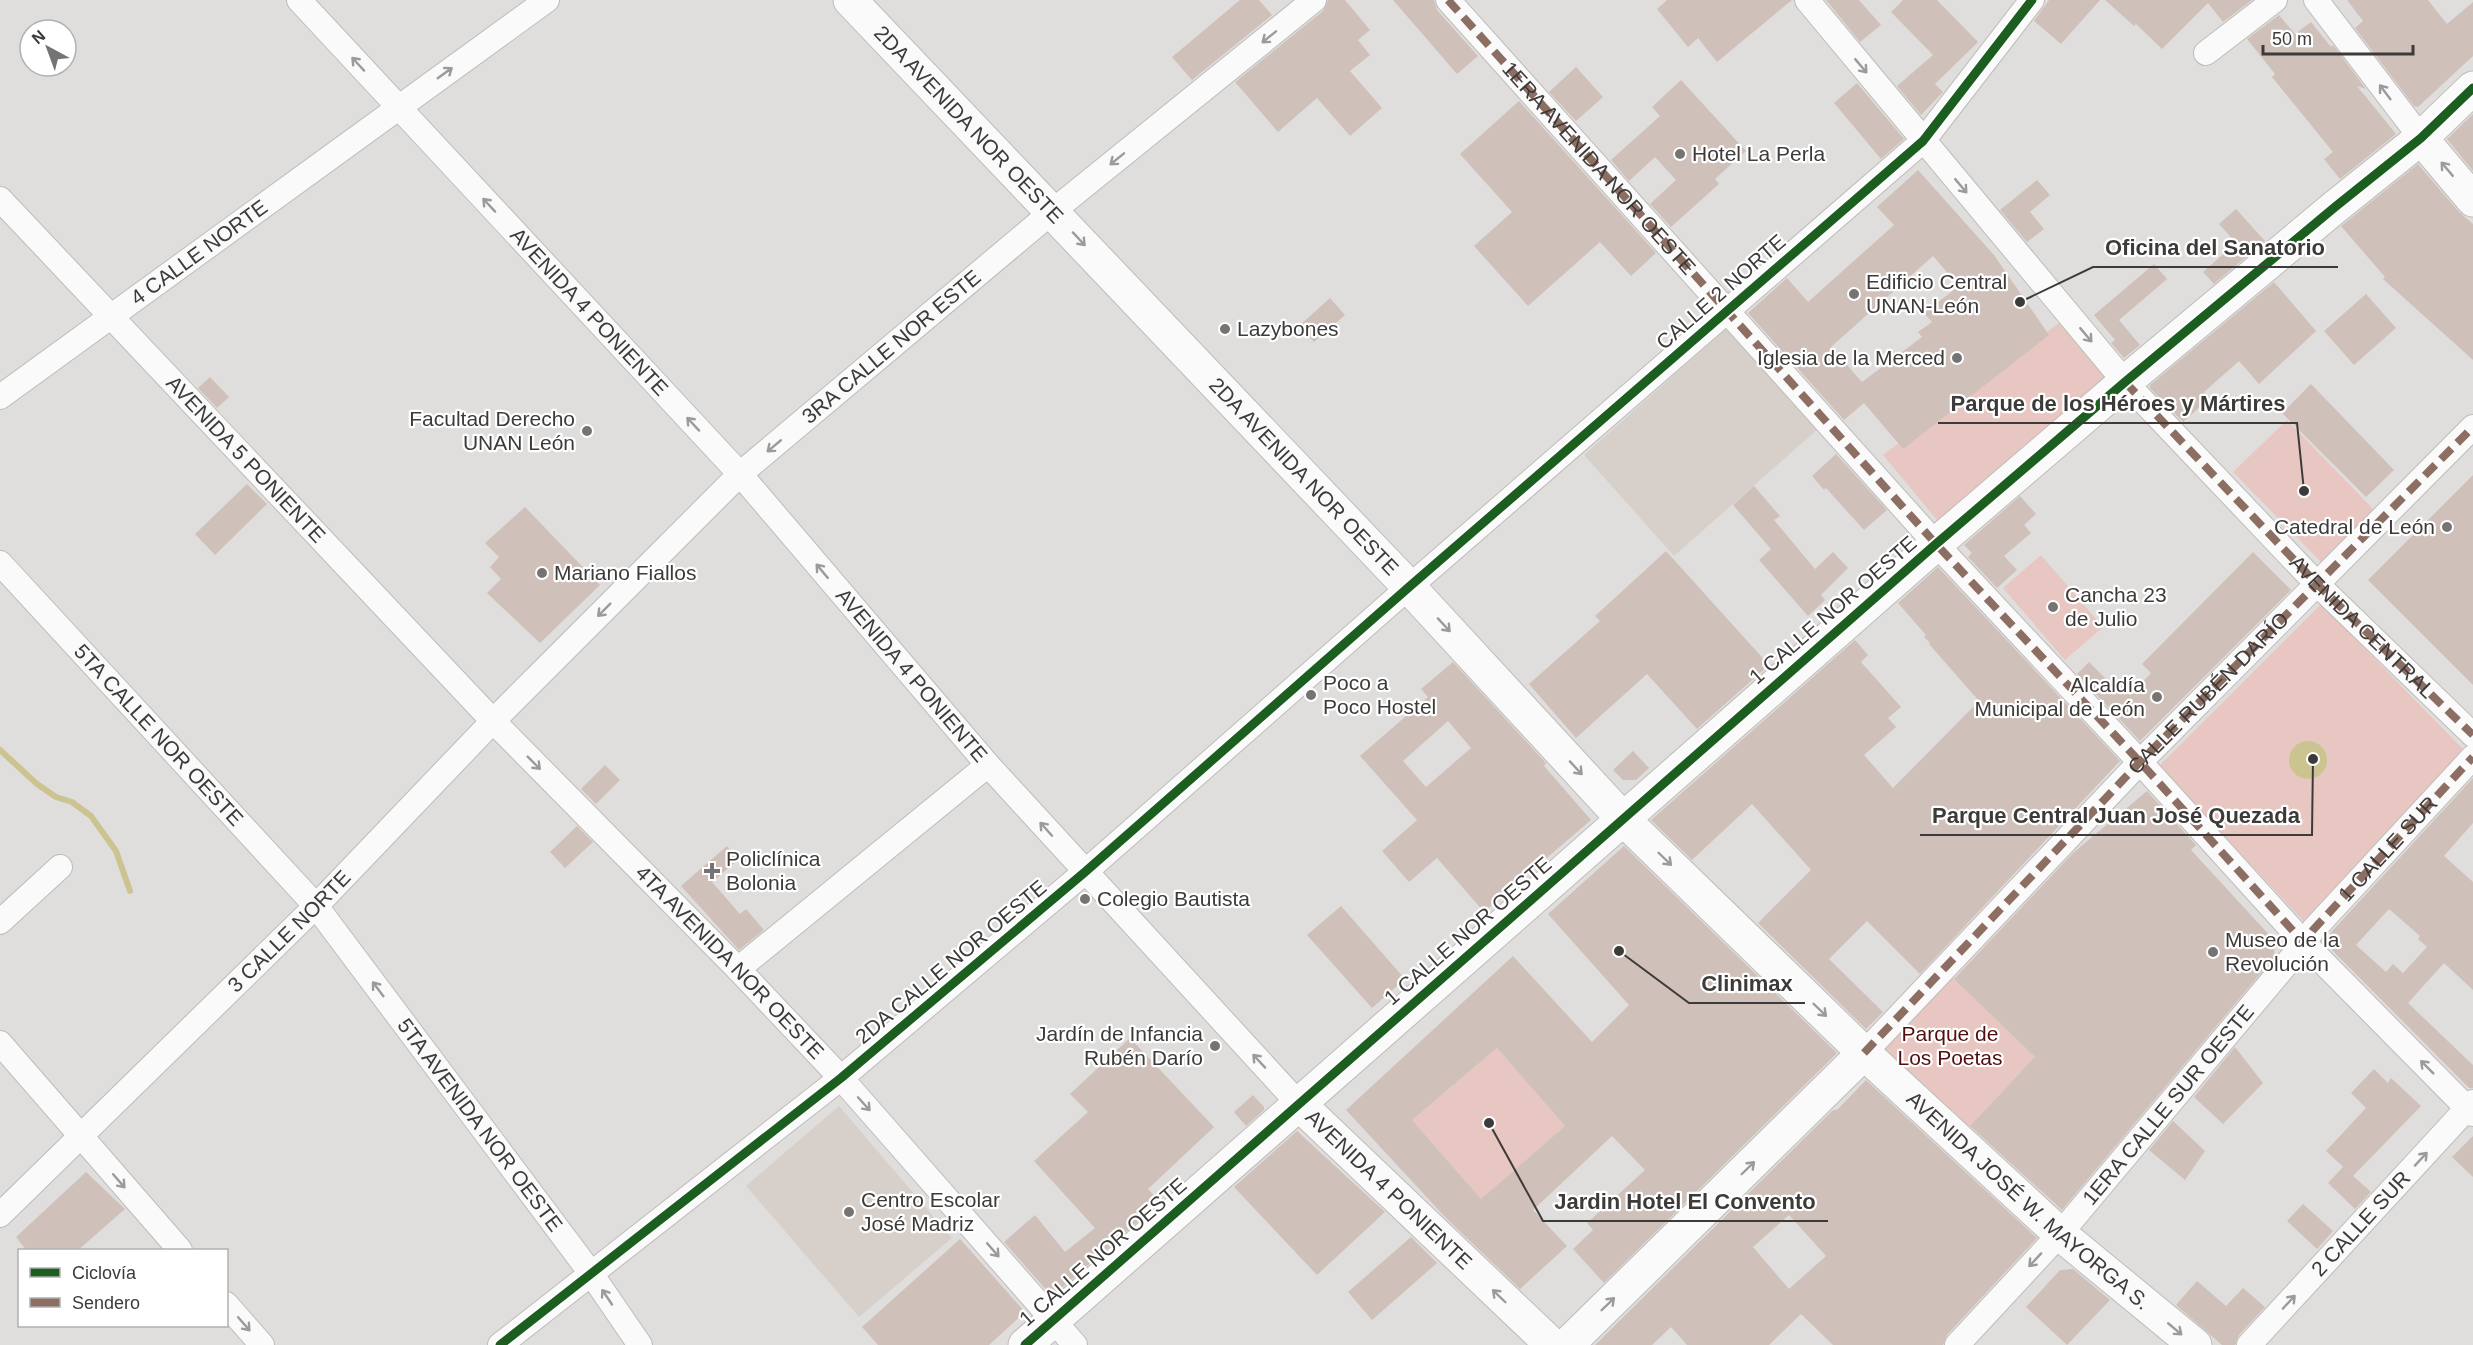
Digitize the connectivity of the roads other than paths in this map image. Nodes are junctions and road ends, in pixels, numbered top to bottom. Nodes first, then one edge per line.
1 (299, 0) edge
2 (547, 0) edge
3 (849, 0) edge
4 (1314, 0) edge
5 (1448, 0) edge
6 (1807, 0) edge
7 (2032, 0) edge
8 (2275, 0) edge
9 (2316, 0) edge
10 (2206, 53) dead end
11 (2473, 88) edge
12 (398, 107) junction
13 (2421, 138) junction
14 (1923, 141) junction
15 (0, 199) edge
16 (2473, 200) edge
17 (1053, 211) junction
18 (1728, 310) junction
19 (112, 316) junction
20 (2126, 381) junction
21 (0, 397) edge
22 (2473, 427) edge
23 (740, 474) junction
24 (1935, 544) junction
25 (0, 563) edge
26 (2317, 584) junction
27 (1409, 587) junction
28 (493, 721) junction
29 (2473, 735) edge
30 (2473, 757) edge
31 (2140, 762) junction
32 (987, 765) junction
33 (1623, 819) junction
34 (60, 867) dead end
35 (1085, 872) junction
36 (316, 906) junction
37 (0, 922) edge
38 (2304, 944) junction
39 (738, 969) junction
40 (0, 1043) edge
41 (1864, 1053) junction
42 (841, 1078) junction
43 (1299, 1104) junction
44 (2471, 1108) edge
45 (81, 1137) junction
46 (0, 1215) edge
47 (2060, 1234) junction
48 (178, 1249) edge
49 (590, 1272) junction
50 (228, 1306) edge
51 (1054, 1320) junction
52 (1553, 1342) edge
53 (262, 1345) edge
54 (500, 1345) edge
55 (640, 1345) edge
56 (1025, 1345) edge
57 (1075, 1345) edge
58 (1958, 1345) edge
59 (2195, 1345) edge
60 (2249, 1345) edge

12 -> 1 street, AVENIDA 4 PONIENTE
12 -> 2 street, 4 CALLE NORTE
3 - 17 street, 2DA AVENIDA NOR OESTE
4 -> 17 street, 3RA CALLE NOR ESTE
5 - 18 street, 1ERA AVENIDA NOR OESTE
6 -> 14 street, AVENIDA CENTRAL
7 - 14 street, CALLE 2 NORTE
8 - 10 street
13 -> 9 street
11 - 13 street, 1 CALLE NOR OESTE
12 - 19 street, 4 CALLE NORTE
23 -> 12 street, AVENIDA 4 PONIENTE
16 -> 13 street
13 - 20 street, 1 CALLE NOR OESTE
14 - 18 street, CALLE 2 NORTE
14 -> 20 street, AVENIDA CENTRAL
15 - 19 street, AVENIDA 5 PONIENTE
17 -> 23 street, 3RA CALLE NOR ESTE
17 -> 27 street, 2DA AVENIDA NOR OESTE
18 - 24 street, 1ERA AVENIDA NOR OESTE
18 - 27 street, CALLE 2 NORTE
19 - 21 street, 4 CALLE NORTE
19 - 28 street, AVENIDA 5 PONIENTE
20 - 24 street, 1 CALLE NOR OESTE
20 - 26 street, AVENIDA CENTRAL
22 - 26 street, CALLE RUBÉN DARÍO
23 -> 28 street, 3RA CALLE NOR ESTE
32 -> 23 street, AVENIDA 4 PONIENTE
24 - 31 street, 1ERA AVENIDA NOR OESTE
24 - 33 street, 1 CALLE NOR OESTE
25 - 36 street, 5TA CALLE NOR OESTE
26 - 29 street, AVENIDA CENTRAL
26 - 31 street, CALLE RUBÉN DARÍO
27 -> 33 street, 2DA AVENIDA NOR OESTE
27 - 35 street, 2DA CALLE NOR OESTE
28 - 36 street, 3 CALLE NORTE
28 -> 39 street, 4TA AVENIDA NOR OESTE
30 - 38 street, 1 CALLE SUR
31 - 38 street, 1ERA AVENIDA NOR OESTE
31 - 41 street, CALLE RUBÉN DARÍO
35 -> 32 street, AVENIDA 4 PONIENTE
32 - 39 street
33 -> 41 street, 2DA AVENIDA NOR OESTE
33 - 43 street, 1 CALLE NOR OESTE
34 - 37 street
35 - 42 street, 2DA CALLE NOR OESTE
43 -> 35 street, AVENIDA 4 PONIENTE
36 - 45 street, 3 CALLE NORTE
49 -> 36 street, 5TA AVENIDA NOR OESTE
44 -> 38 street, 1ERA AVENIDA NOR OESTE
38 - 47 street, 1ERA CALLE SUR OESTE
39 - 42 street, 4TA AVENIDA NOR OESTE
40 - 45 street
41 - 47 street, AVENIDA JOSÉ W. MAYORGA S.
52 -> 41 street, CALLE RUBÉN DARÍO
42 - 49 street, 2DA CALLE NOR OESTE
42 -> 51 street, 4TA AVENIDA NOR OESTE
43 - 51 street, 1 CALLE NOR OESTE
52 -> 43 street, AVENIDA 4 PONIENTE
60 -> 44 street, 2 CALLE SUR
45 - 46 street, 3 CALLE NORTE
45 -> 48 street
47 -> 58 street, 1ERA CALLE SUR OESTE
47 -> 59 street, AVENIDA JOSÉ W. MAYORGA S.
49 - 54 street, 2DA CALLE NOR OESTE
55 -> 49 street, 5TA AVENIDA NOR OESTE
50 -> 53 street
51 - 56 street, 1 CALLE NOR OESTE
51 - 57 street, 4TA AVENIDA NOR OESTE

